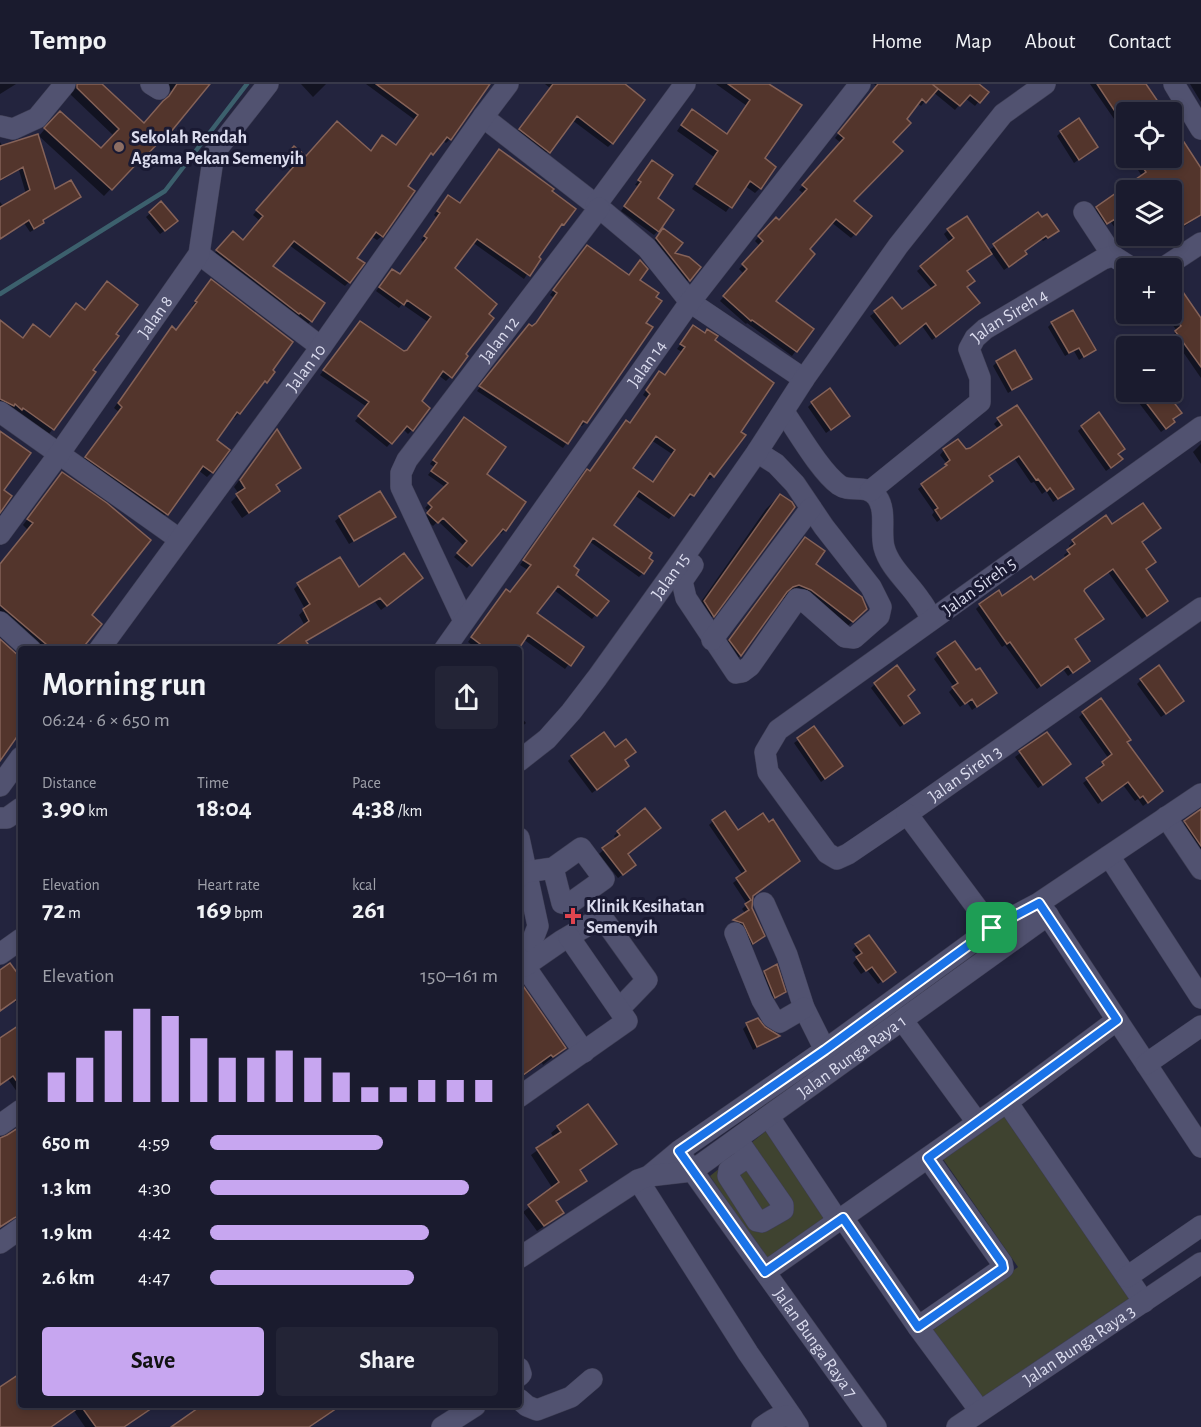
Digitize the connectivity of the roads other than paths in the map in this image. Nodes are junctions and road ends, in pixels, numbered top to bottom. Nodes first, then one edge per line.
1 (65, 84) edge
2 (268, 84) edge
3 (508, 84) edge
4 (685, 84) edge
5 (860, 84) edge
6 (1045, 84) edge
7 (1174, 84) edge
8 (483, 117) junction
9 (7, 128) edge
10 (1201, 129) edge
11 (598, 206) junction
12 (1084, 212) dead end
13 (1201, 243) edge
14 (199, 254) junction
15 (1113, 256) junction
16 (1116, 258) edge
17 (1178, 258) edge
18 (690, 302) junction
19 (321, 347) junction
20 (804, 379) junction
21 (0, 412) edge
22 (784, 412) junction
23 (1201, 427) edge
24 (757, 452) junction
25 (59, 454) junction
26 (870, 491) junction
27 (811, 508) junction
28 (0, 534) edge
29 (179, 539) junction
30 (683, 558) junction
31 (1201, 608) edge
32 (932, 619) junction
33 (464, 621) junction
34 (0, 622) edge
35 (712, 640) junction
36 (27, 646) edge
37 (102, 646) edge
38 (447, 646) edge
39 (765, 752) joint
40 (522, 759) edge
41 (18, 761) edge
42 (0, 786) edge
43 (1201, 794) edge
44 (18, 810) edge
45 (907, 814) junction
46 (1166, 817) junction
47 (0, 818) edge
48 (1108, 856) junction
49 (553, 868) dead end
50 (1201, 869) edge
51 (523, 874) edge
52 (764, 903) dead end
53 (1043, 909) junction
54 (538, 926) junction
55 (992, 928) junction
56 (735, 933) dead end
57 (565, 939) junction
58 (18, 941) edge
59 (0, 954) edge
60 (522, 957) edge
61 (522, 959) edge
62 (522, 960) edge
63 (1201, 998) edge
64 (804, 1008) junction
65 (619, 1009) junction
66 (1117, 1020) junction
67 (903, 1021) junction
68 (1201, 1026) edge
69 (825, 1050) junction
70 (584, 1052) junction
71 (1146, 1064) junction
72 (522, 1095) edge
73 (1006, 1102) junction
74 (18, 1112) edge
75 (769, 1117) junction
76 (977, 1122) junction
77 (0, 1125) edge
78 (1201, 1147) edge
79 (679, 1151) junction
80 (928, 1158) junction
81 (692, 1171) junction
82 (643, 1178) junction
83 (840, 1219) junction
84 (1201, 1226) edge
85 (18, 1230) edge
86 (0, 1243) edge
87 (522, 1256) edge
88 (1201, 1263) edge
89 (765, 1272) junction
90 (1127, 1277) junction
91 (1144, 1302) junction
92 (918, 1327) junction
93 (592, 1379) dead end
94 (522, 1402) edge
95 (472, 1408) edge
96 (980, 1411) junction
97 (796, 1422) edge
98 (442, 1427) edge
99 (762, 1427) edge
100 (876, 1427) edge
101 (957, 1427) edge

1 - 9 street
2 - 14 street, Jalan 8
3 - 8 street, Jalan 10
4 - 11 street, Jalan 12
5 - 18 street, Jalan 14
6 - 20 street, Jalan 15
7 - 10 street
8 - 11 street
8 - 19 street, Jalan 10
11 - 18 street
11 - 33 street, Jalan 12
12 - 15 street
13 - 17 street
14 - 19 street
14 - 25 street, Jalan 8
15 - 16 street
15 - 26 street, Jalan Sireh 4
18 - 20 street
18 - 33 street, Jalan 14
19 - 29 street, Jalan 10
20 - 22 street, Jalan 15
21 - 25 street
22 - 24 street, Jalan 15
22 - 26 street
23 - 32 street, Jalan Sireh 5
24 - 27 street
24 - 30 street, Jalan 15
25 - 28 street, Jalan 8
25 - 29 street
26 - 32 street
27 - 35 street
27 - 35 street
29 - 37 street, Jalan 10
30 - 35 street
30 - 40 street, Jalan 15
31 - 45 street, Jalan Sireh 3
32 - 39 street, Jalan Sireh 5
33 - 38 street, Jalan 14
34 - 36 street
39 - 45 street, Jalan Sireh 3
41 - 42 street
43 - 46 street
44 - 47 street
45 - 55 street
46 - 48 street
46 - 50 street
48 - 53 street
48 - 63 street
49 - 51 street
51 - 54 street
52 - 64 street
53 - 55 street
53 - 66 street
53 - 67 street, Jalan Bunga Raya 1
54 - 57 street
54 - 60 street
55 - 69 street
56 - 64 street
57 - 61 street
57 - 65 street
57 - 65 street
58 - 59 street
62 - 70 street
64 - 69 street
65 - 70 street
66 - 71 street
66 - 73 street
67 - 75 street, Jalan Bunga Raya 1
67 - 76 street
68 - 71 street
69 - 79 street
70 - 72 street
71 - 78 street
73 - 76 street
73 - 90 street
74 - 77 street
75 - 81 street, Jalan Bunga Raya 1
75 - 83 street
76 - 80 street
79 - 81 street, Jalan Bunga Raya 7
79 - 82 street
80 - 83 street
80 - 92 street
81 - 82 street, Jalan Bunga Raya 1
81 - 89 street, Jalan Bunga Raya 7
82 - 87 street
82 - 97 street
83 - 89 street
83 - 92 street
84 - 90 street
85 - 86 street
88 - 91 street, Jalan Bunga Raya 3
89 - 100 street, Jalan Bunga Raya 7
90 - 91 street
91 - 96 street, Jalan Bunga Raya 3
92 - 96 street
93 - 94 street
95 - 98 street
96 - 101 street, Jalan Bunga Raya 3
97 - 99 street

